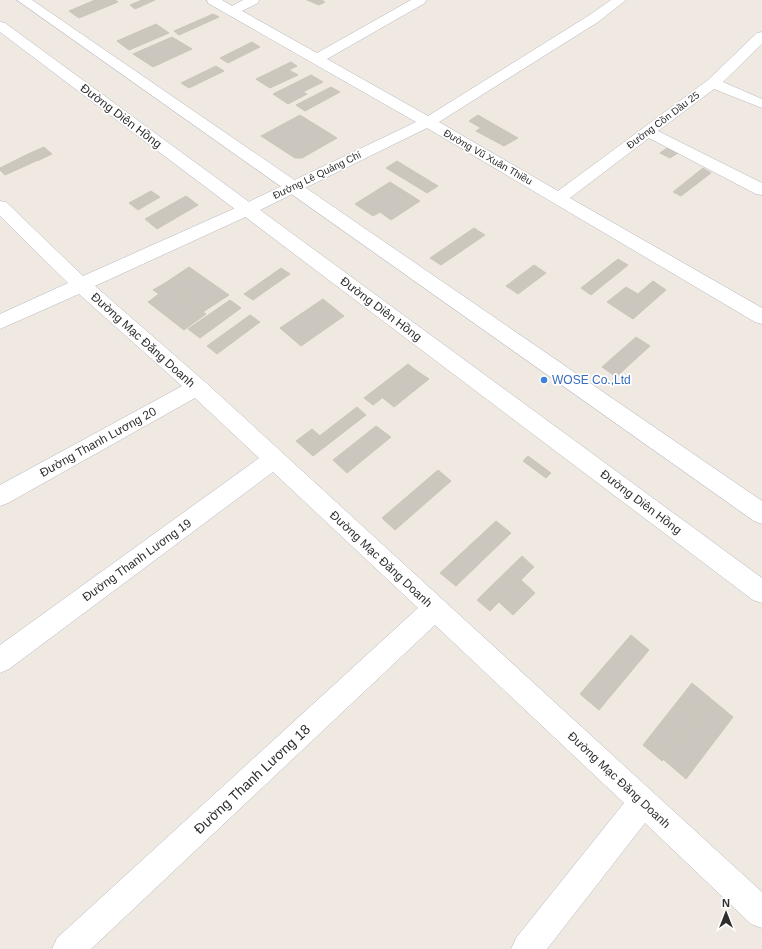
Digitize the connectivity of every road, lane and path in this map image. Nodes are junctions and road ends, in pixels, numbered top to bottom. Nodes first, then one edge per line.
1 (23, 0) edge
2 (213, 0) edge
3 (253, 0) edge
4 (420, 0) edge
5 (620, 0) edge
6 (232, 11) junction
7 (0, 26) edge
8 (762, 36) edge
9 (317, 59) junction
10 (713, 83) junction
11 (762, 104) edge
12 (428, 122) junction
13 (647, 133) junction
14 (757, 184) edge
15 (291, 187) junction
16 (559, 198) junction
17 (0, 206) edge
18 (246, 210) junction
19 (82, 285) junction
20 (762, 317) edge
21 (0, 322) edge
22 (197, 387) junction
23 (274, 459) junction
24 (0, 496) edge
25 (762, 514) edge
26 (762, 592) edge
27 (435, 609) junction
28 (0, 660) edge
29 (643, 802) junction
30 (762, 913) edge
31 (68, 949) edge
32 (527, 949) edge

1 - 15 street
2 - 6 street, Đường Vũ Xuân Thiều
3 - 6 street
4 - 9 street
5 - 12 street, Đường Lê Quảng Chí
6 - 9 street, Đường Vũ Xuân Thiều
7 - 18 street, Đường Diên Hồng
8 - 10 street, Đường Cồn Dầu 25
9 - 12 street, Đường Vũ Xuân Thiều
10 - 11 street
10 - 13 street, Đường Cồn Dầu 25
12 - 15 street, Đường Lê Quảng Chí
12 - 16 street, Đường Vũ Xuân Thiều
13 - 14 street
13 - 16 street, Đường Cồn Dầu 25
15 - 18 street, Đường Lê Quảng Chí
15 - 25 street
16 - 20 street, Đường Vũ Xuân Thiều
17 - 19 street, Đường Mạc Đăng Doanh
18 - 19 street, Đường Lê Quảng Chí
18 - 26 street, Đường Diên Hồng
19 - 21 street, Đường Lê Quảng Chí
19 - 22 street, Đường Mạc Đăng Doanh
22 - 23 street, Đường Mạc Đăng Doanh
22 - 24 street, Đường Thanh Lương 20
23 - 27 street, Đường Mạc Đăng Doanh
23 - 28 street, Đường Thanh Lương 19
27 - 29 street, Đường Mạc Đăng Doanh
27 - 31 street, Đường Thanh Lương 18
29 - 30 street, Đường Mạc Đăng Doanh
29 - 32 street

